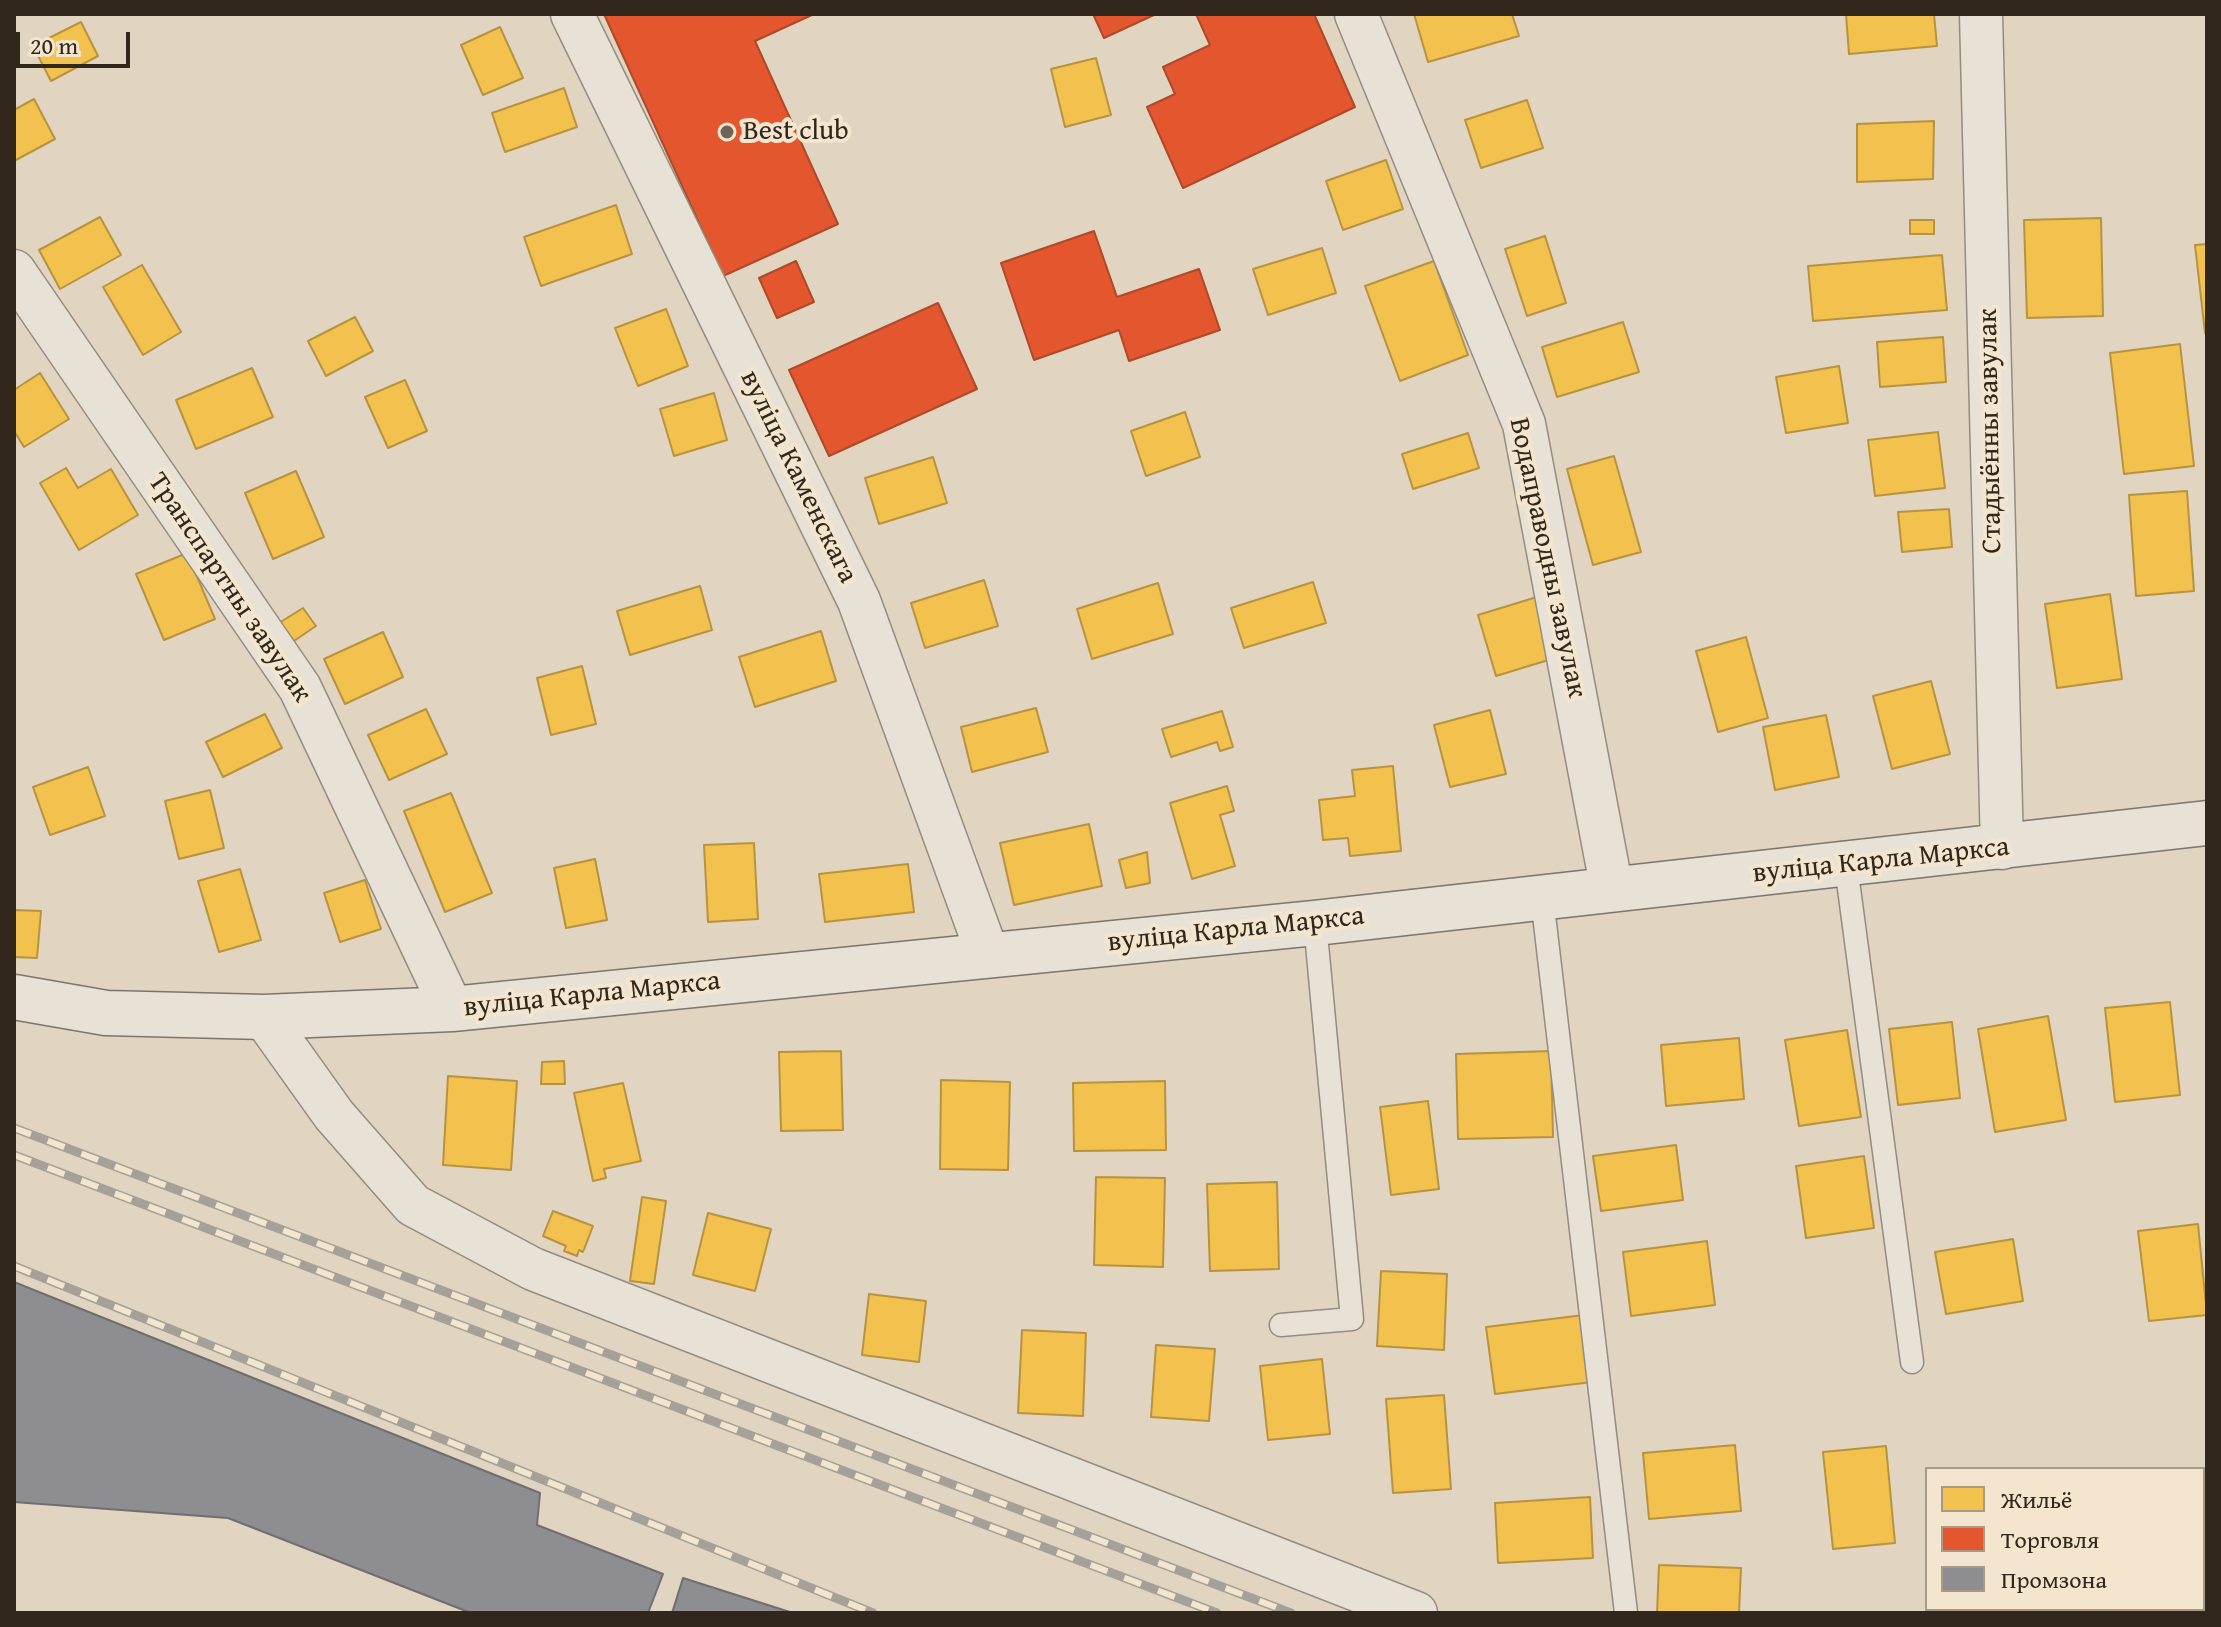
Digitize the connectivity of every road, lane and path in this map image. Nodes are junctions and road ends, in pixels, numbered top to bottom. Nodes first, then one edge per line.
1 (572, 14) edge
2 (1356, 14) edge
3 (1981, 14) edge
4 (14, 271) edge
5 (2207, 823) edge
6 (2002, 848) junction
7 (1846, 866) junction
8 (1612, 890) junction
9 (1542, 898) junction
10 (1315, 923) junction
11 (988, 955) junction
12 (14, 997) edge
13 (452, 1009) junction
14 (264, 1017) junction
15 (1281, 1325) dead end
16 (1912, 1362) dead end
17 (1416, 1613) edge
18 (1626, 1613) edge

1 - 11 street, вуліца Каменскага
2 - 8 street, Водаправодны завулак
3 - 6 street, Стадыённы завулак
4 - 13 street, Транспартны завулак
5 - 6 main road, вуліца Карла Маркса
6 - 7 main road, вуліца Карла Маркса
7 - 8 main road, вуліца Карла Маркса
7 - 16 lane
8 - 9 main road, вуліца Карла Маркса
9 - 10 main road, вуліца Карла Маркса
9 - 18 lane
10 - 11 main road, вуліца Карла Маркса
10 - 15 lane
11 - 13 main road, вуліца Карла Маркса
12 - 14 main road, вуліца Карла Маркса
13 - 14 main road, вуліца Карла Маркса
14 - 17 street

